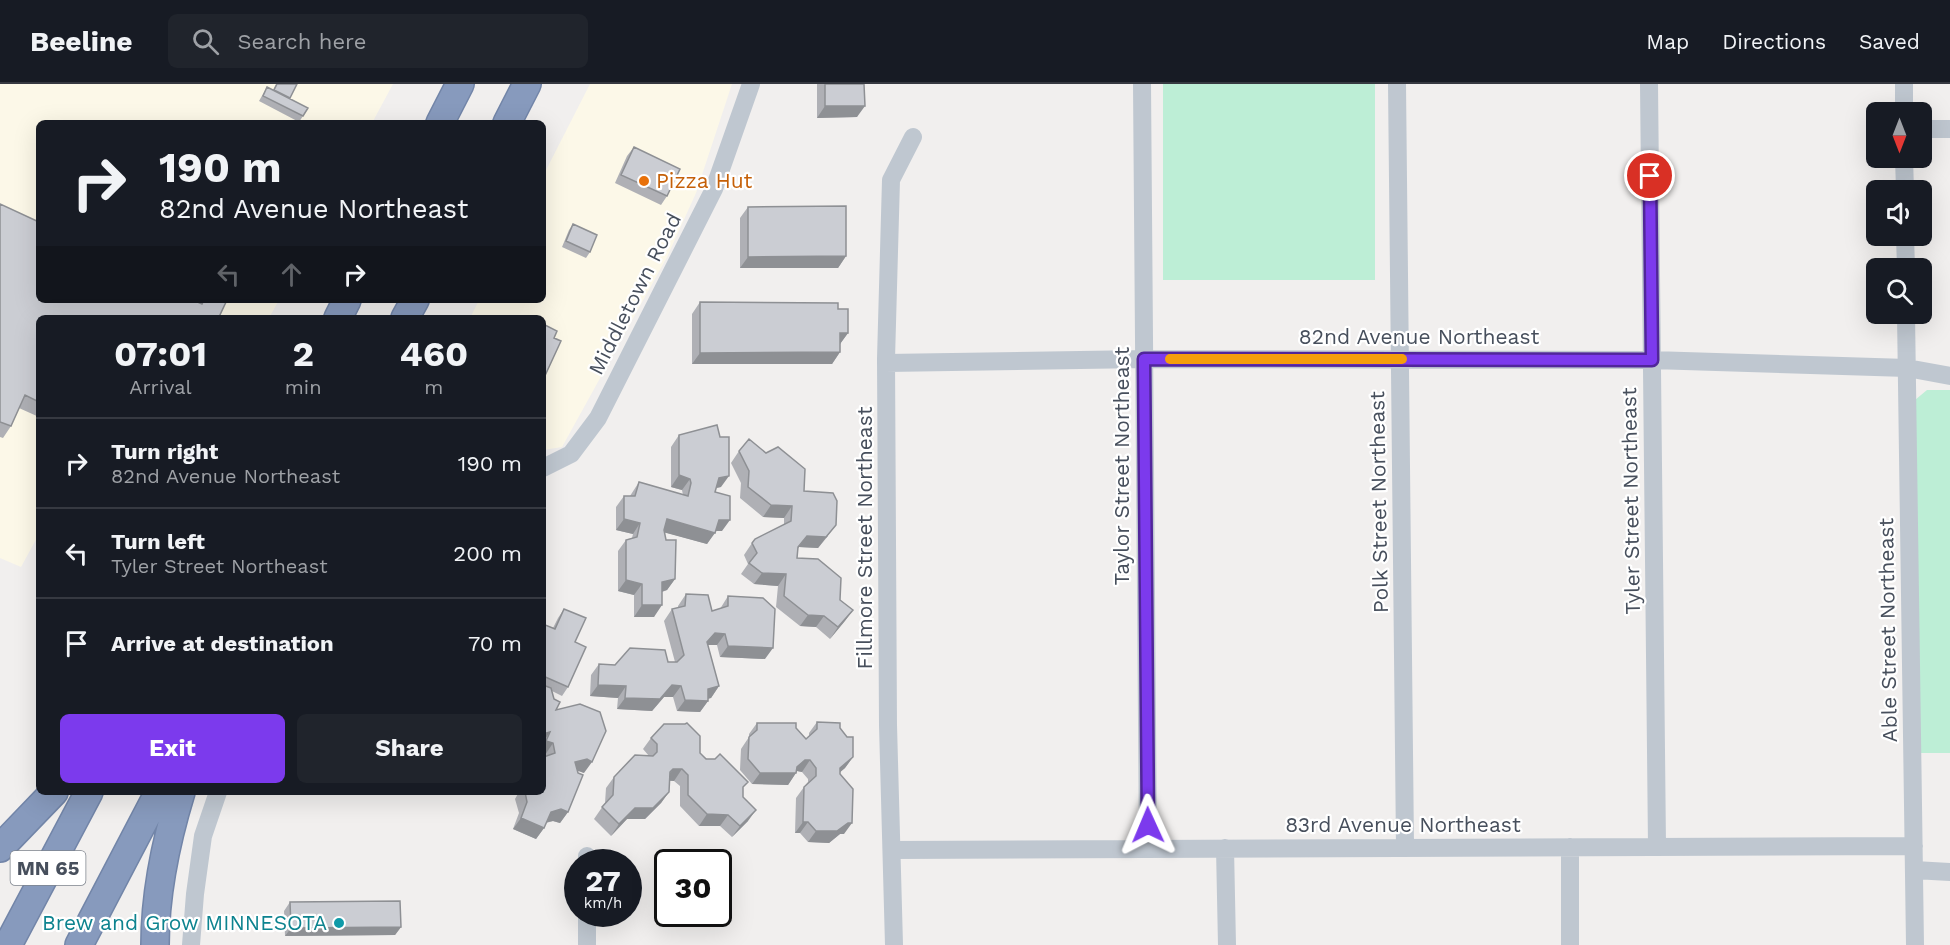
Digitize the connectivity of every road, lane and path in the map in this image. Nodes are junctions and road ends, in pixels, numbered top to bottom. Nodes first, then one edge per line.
1 (460, 84) edge
2 (527, 84) edge
3 (751, 84) edge
4 (1142, 84) edge
5 (1397, 84) edge
6 (1649, 84) edge
7 (1904, 84) edge
8 (1904, 102) edge
9 (442, 120) edge
10 (509, 120) edge
11 (1932, 129) edge
12 (1950, 129) edge
13 (913, 137) dead end
14 (1906, 324) edge
15 (1144, 359) junction
16 (1400, 359) junction
17 (1652, 360) junction
18 (886, 363) junction
19 (1907, 368) junction
20 (1950, 376) edge
21 (546, 466) edge
22 (51, 795) edge
23 (87, 795) edge
24 (157, 795) edge
25 (181, 795) edge
26 (217, 795) edge
27 (1658, 846) junction
28 (1914, 846) junction
29 (1405, 847) junction
30 (1570, 847) junction
31 (0, 848) edge
32 (1148, 848) junction
33 (1226, 848) junction
34 (892, 850) junction
35 (1914, 870) junction
36 (1950, 872) edge
37 (587, 927) edge
38 (8, 945) edge
39 (79, 945) edge
40 (155, 945) edge
41 (191, 945) edge
42 (587, 945) edge
43 (894, 945) edge
44 (1227, 945) edge
45 (1570, 945) edge
46 (1915, 945) edge

1 - 9 highway
2 - 10 highway
3 - 21 street, Middletown Road
4 - 15 street, Taylor Street Northeast
5 - 16 street, Polk Street Northeast
6 - 17 street, Tyler Street Northeast
7 - 8 street
11 - 12 street
13 - 18 street, Fillmore Street Northeast
14 - 19 street, Able Street Northeast
15 - 16 street, 82nd Avenue Northeast
15 - 18 street, 82nd Avenue Northeast
15 - 32 street, Taylor Street Northeast
16 - 17 street, 82nd Avenue Northeast
16 - 29 street, Polk Street Northeast
17 - 19 street, 82nd Avenue Northeast
17 - 27 street, Tyler Street Northeast
18 - 34 street, Fillmore Street Northeast
19 - 20 street, 82nd Avenue Northeast
19 - 28 street, Able Street Northeast
22 - 31 highway
23 - 38 highway, MN 65
24 - 39 highway, MN 65
25 - 40 highway
26 - 41 street
27 - 28 street, 83rd Avenue Northeast
27 - 30 street, 83rd Avenue Northeast
28 - 35 street, Able Street Northeast
29 - 30 street, 83rd Avenue Northeast
29 - 33 street, 83rd Avenue Northeast
30 - 45 street
32 - 33 street, 83rd Avenue Northeast
32 - 34 street, 83rd Avenue Northeast
33 - 44 street
34 - 43 street, Fillmore Street Northeast
35 - 36 street
35 - 46 street, Able Street Northeast
37 - 42 street

